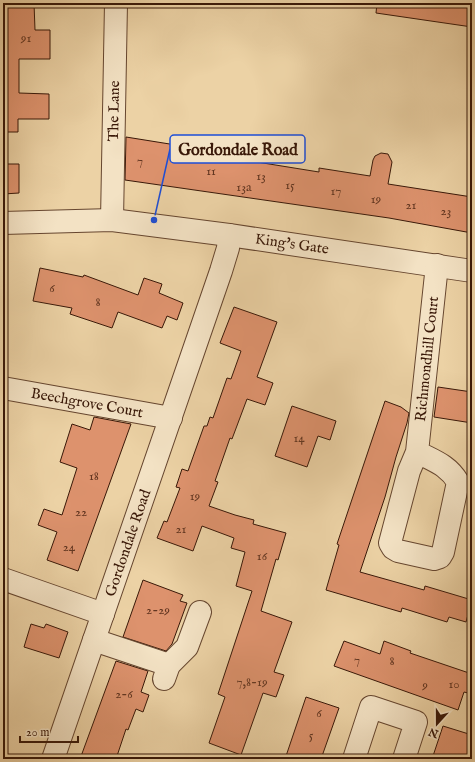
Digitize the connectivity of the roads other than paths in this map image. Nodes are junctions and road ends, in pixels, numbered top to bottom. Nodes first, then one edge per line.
1 (116, 3) edge
2 (112, 220) junction
3 (3, 223) edge
4 (230, 234) junction
5 (438, 265) junction
6 (472, 271) edge
7 (3, 388) edge
8 (171, 418) junction
9 (417, 452) junction
10 (4, 584) edge
11 (200, 612) dead end
12 (103, 614) junction
13 (94, 640) junction
14 (53, 759) edge
15 (354, 759) edge
16 (404, 759) edge

1 - 2 street, The Lane
2 - 3 street, King's Gate
2 - 4 street, King's Gate
4 - 5 street, King's Gate
4 - 8 street, Gordondale Road
5 - 6 street, King's Gate
5 - 9 street, Richmondhill Court
7 - 8 street, Beechgrove Court
8 - 12 street, Gordondale Road
9 - 9 street, Richmondhill Court
10 - 12 street
11 - 13 street
12 - 13 street, Gordondale Road
13 - 14 street, Gordondale Road
15 - 16 street

